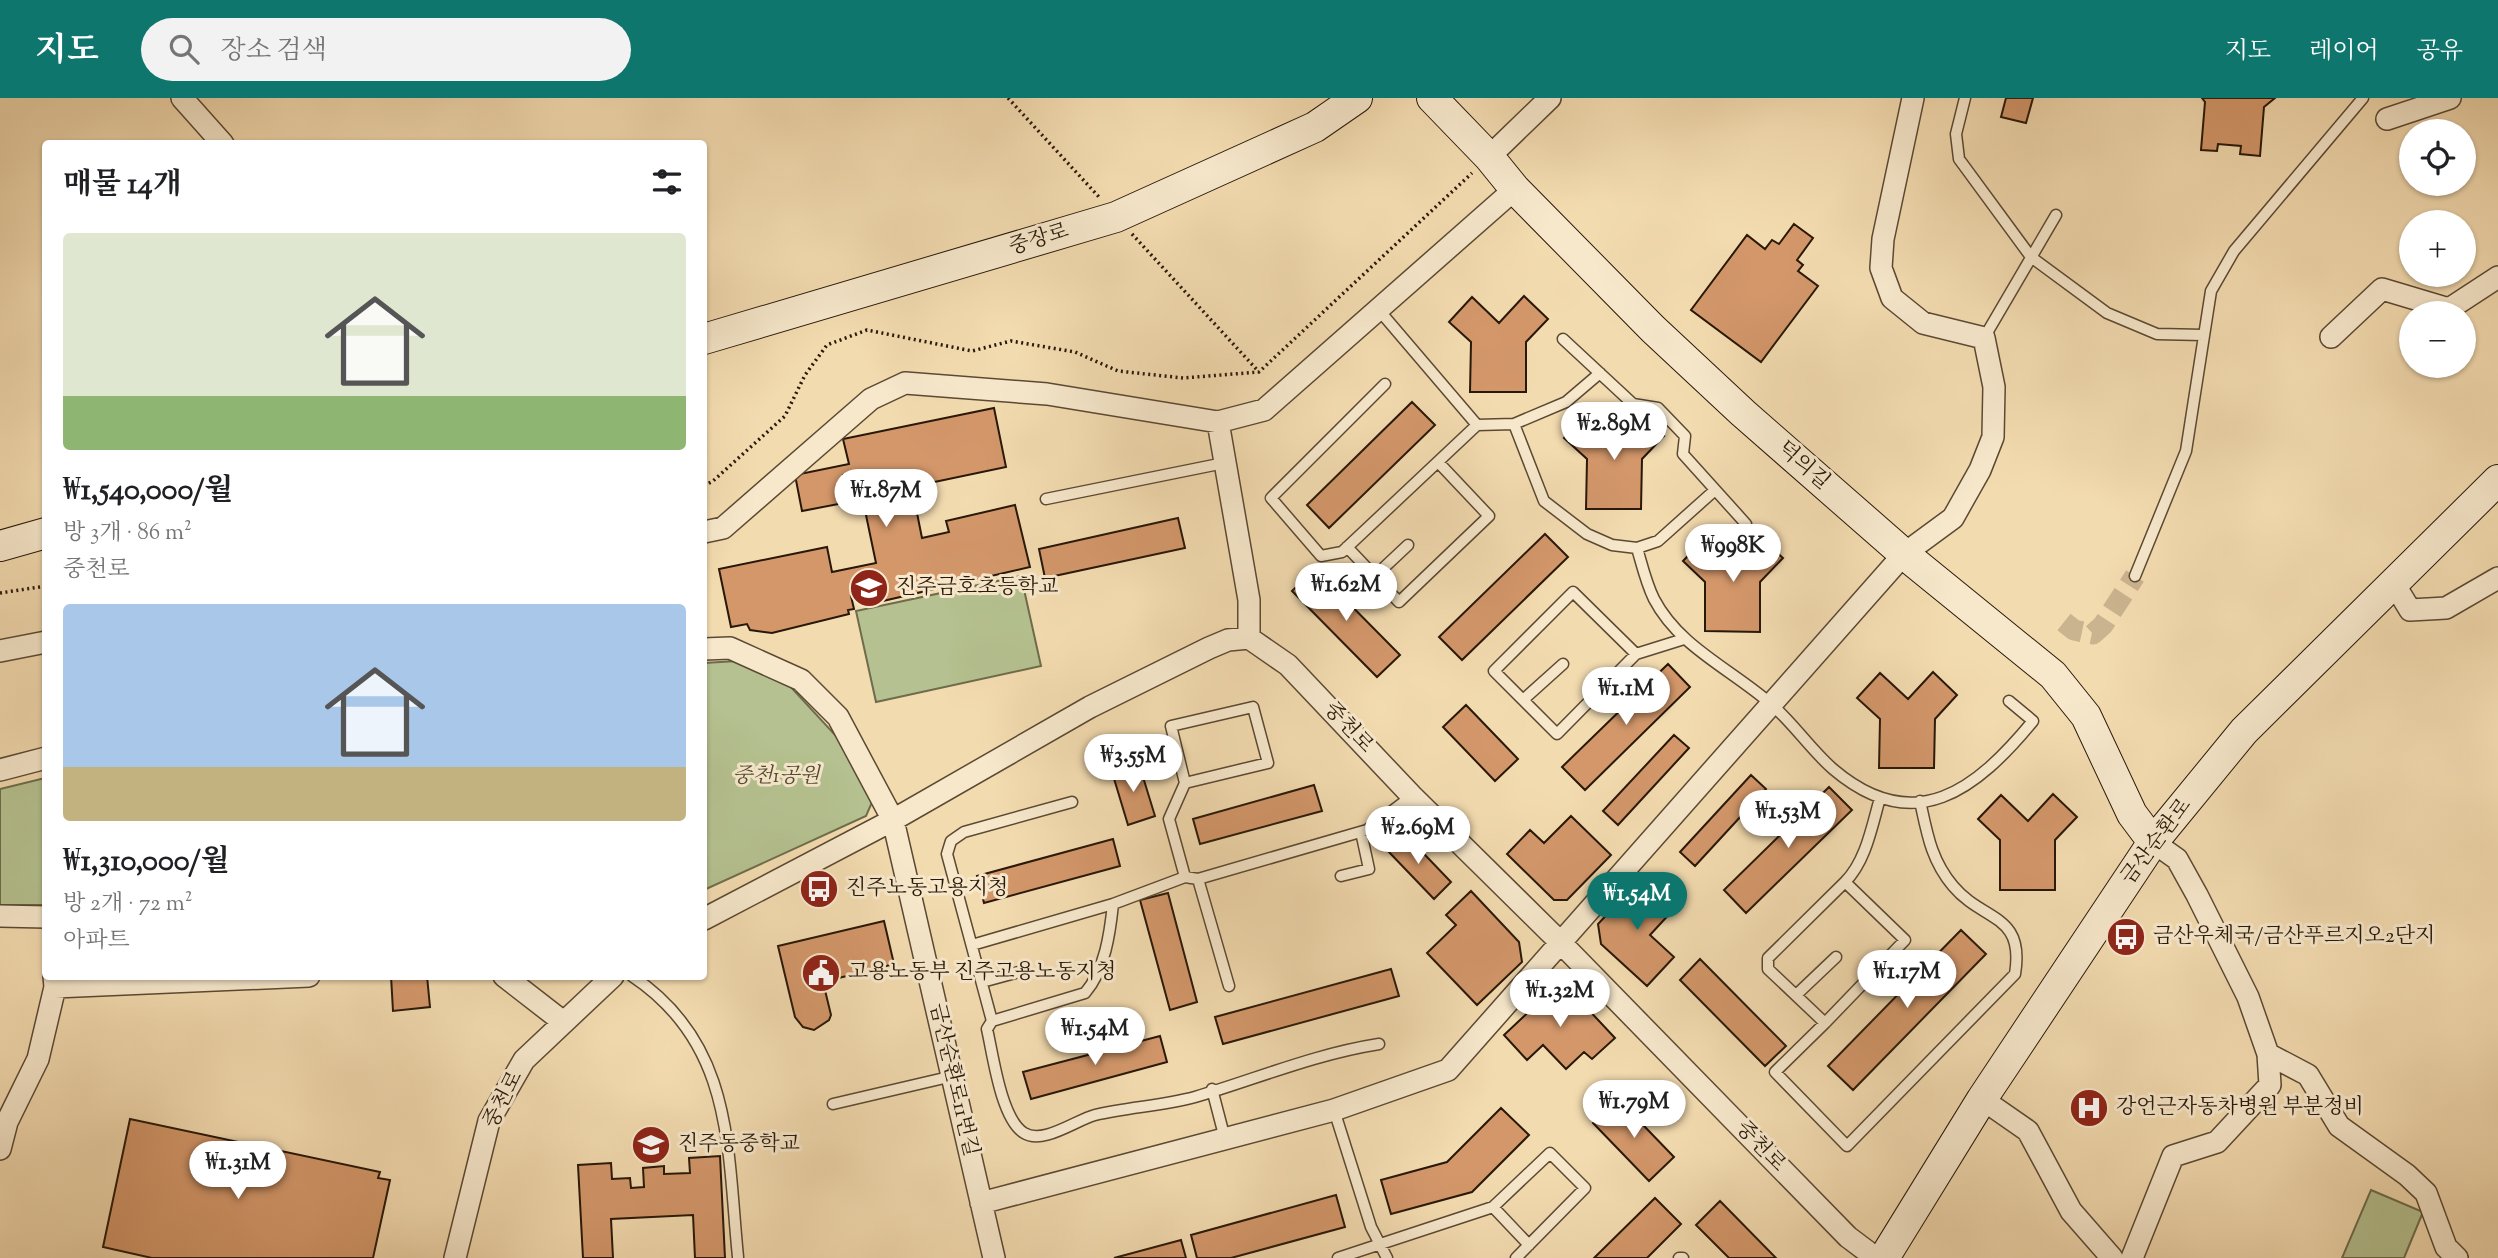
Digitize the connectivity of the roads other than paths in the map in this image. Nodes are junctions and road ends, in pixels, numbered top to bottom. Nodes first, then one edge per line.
1 (181, 98) edge
2 (1357, 98) edge
3 (1432, 98) edge
4 (1550, 98) edge
5 (1913, 98) edge
6 (1965, 98) edge
7 (2363, 98) edge
8 (2450, 98) edge
9 (2386, 119) dead end
10 (219, 140) edge
11 (1489, 157) junction
12 (1515, 188) junction
13 (2056, 215) dead end
14 (2031, 257) junction
15 (2498, 277) edge
16 (1378, 309) junction
17 (2203, 335) junction
18 (2332, 337) dead end
19 (707, 338) edge
20 (1984, 338) junction
21 (1563, 339) dead end
22 (1600, 373) junction
23 (1385, 384) dead end
24 (1218, 422) junction
25 (1514, 424) junction
26 (1477, 425) junction
27 (1438, 462) junction
28 (1224, 463) junction
29 (2498, 481) edge
30 (1715, 490) junction
31 (1046, 499) dead end
32 (1746, 524) dead end
33 (707, 531) edge
34 (42, 534) edge
35 (1408, 545) dead end
36 (0, 546) edge
37 (1348, 547) junction
38 (1637, 548) junction
39 (1904, 554) junction
40 (1375, 576) junction
41 (2136, 576) tunnel mouth
42 (2498, 578) edge
43 (2393, 582) junction
44 (1248, 639) junction
45 (1684, 639) junction
46 (42, 643) edge
47 (707, 649) edge
48 (0, 651) edge
49 (1636, 654) junction
50 (1563, 664) dead end
51 (1523, 700) junction
52 (2009, 701) dead end
53 (1772, 705) junction
54 (42, 759) edge
55 (0, 769) edge
56 (1185, 783) junction
57 (1412, 796) junction
58 (1880, 799) junction
59 (1920, 801) junction
60 (1072, 802) dead end
61 (893, 820) junction
62 (1361, 832) junction
63 (2153, 842) junction
64 (1341, 876) dead end
65 (1185, 877) junction
66 (1198, 879) junction
67 (1845, 882) junction
68 (1113, 904) junction
69 (0, 916) edge
70 (42, 917) edge
71 (707, 917) edge
72 (1559, 941) junction
73 (972, 945) junction
74 (1836, 957) dead end
75 (1026, 970) dead end
76 (139, 980) edge
77 (509, 980) edge
78 (608, 980) edge
79 (638, 980) edge
80 (54, 982) edge
81 (982, 982) junction
82 (1229, 986) dead end
83 (1796, 995) junction
84 (562, 1021) junction
85 (992, 1021) junction
86 (1825, 1023) junction
87 (1379, 1044) dead end
88 (2268, 1054) junction
89 (953, 1076) junction
90 (1212, 1089) junction
91 (1982, 1099) junction
92 (833, 1104) dead end
93 (1334, 1110) junction
94 (4, 1120) edge
95 (1225, 1139) junction
96 (0, 1149) edge
97 (981, 1203) junction
98 (1493, 1207) junction
99 (1380, 1244) junction
100 (1529, 1245) junction
101 (738, 1257) edge
102 (455, 1258) edge
103 (994, 1258) edge
104 (1338, 1258) edge
105 (1387, 1258) edge
106 (1516, 1258) edge
107 (1876, 1258) edge
108 (1884, 1258) edge
109 (2112, 1258) edge
110 (2132, 1258) edge
111 (2457, 1258) edge

1 - 10 street
2 - 19 street, 중장로
3 - 11 street, 덕의길
4 - 11 street
5 - 20 street
6 - 14 lane
7 - 17 lane
8 - 9 street
11 - 12 street, 덕의길
12 - 16 street
12 - 39 street, 덕의길
13 - 14 lane
14 - 17 lane
14 - 20 lane
15 - 18 street
16 - 24 street
16 - 26 lane
17 - 41 lane
20 - 39 street
21 - 22 lane
22 - 25 lane
22 - 30 lane
23 - 37 lane
24 - 28 street
24 - 33 street
25 - 26 lane
25 - 38 lane
26 - 27 lane
27 - 37 lane
27 - 40 lane
28 - 31 lane
28 - 44 street
29 - 43 street, 금산순환로
30 - 32 lane
30 - 38 lane
34 - 36 street
35 - 40 lane
37 - 40 lane
38 - 45 lane
39 - 53 street
39 - 63 street, 덕의길
42 - 43 street
43 - 63 street, 금산순환로
44 - 57 street, 중천로
44 - 61 street
45 - 49 lane
45 - 53 lane
46 - 48 street
47 - 61 street, 금산순환로11번길
49 - 51 lane
49 - 51 lane
50 - 51 lane
52 - 59 lane
53 - 58 lane
53 - 72 street
54 - 55 street
56 - 56 lane
56 - 65 lane
57 - 62 lane
57 - 72 street, 중천로
58 - 59 lane
58 - 67 lane
59 - 86 lane
60 - 73 lane
61 - 71 street
61 - 89 street, 금산순환로11번길
62 - 64 lane
62 - 66 lane
63 - 88 street
63 - 91 street, 금산순환로
65 - 66 lane
65 - 68 lane
66 - 82 lane
67 - 83 lane
67 - 86 lane
68 - 73 lane
68 - 85 lane
69 - 70 street
72 - 93 street
72 - 107 street, 중천로
73 - 81 lane
74 - 83 lane
75 - 81 lane
76 - 80 street
77 - 84 street
78 - 84 street, 중천로
79 - 101 lane
80 - 94 street
81 - 85 lane
83 - 86 lane
84 - 102 street, 중천로
85 - 90 lane
87 - 90 lane
88 - 110 street
88 - 111 street
89 - 92 lane
89 - 97 street, 금산순환로11번길
90 - 95 lane
91 - 108 street, 금산순환로
91 - 109 street
93 - 95 street
93 - 99 lane
94 - 96 street
95 - 97 street
97 - 103 street, 금산순환로11번길
98 - 99 lane
98 - 100 lane
98 - 100 lane
99 - 104 lane
99 - 105 lane
100 - 106 lane

